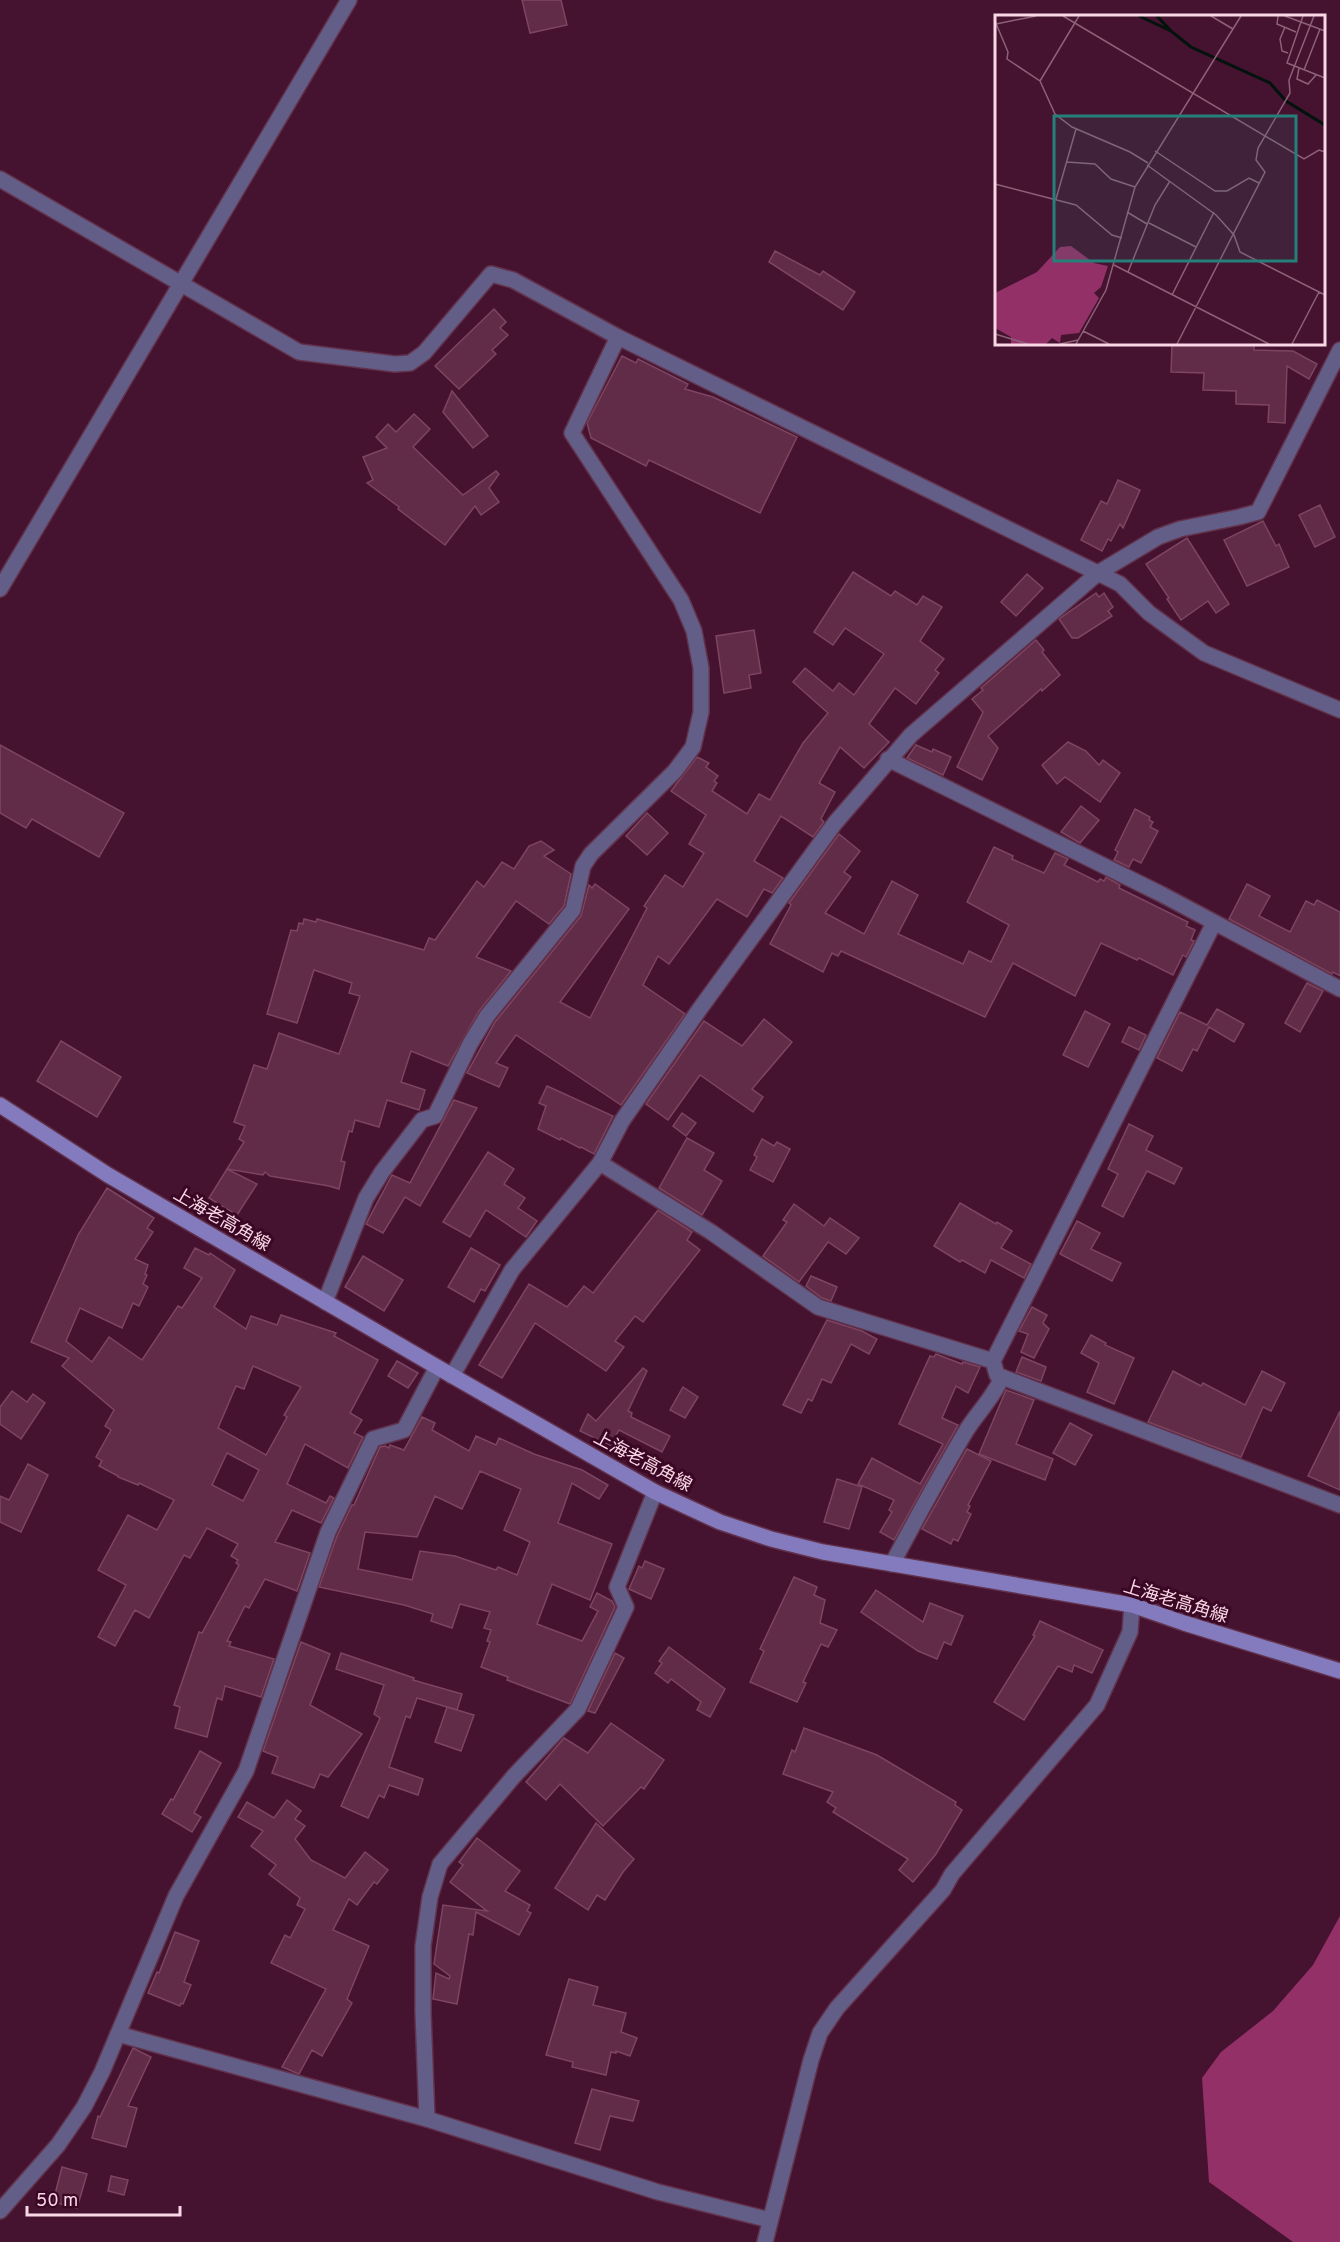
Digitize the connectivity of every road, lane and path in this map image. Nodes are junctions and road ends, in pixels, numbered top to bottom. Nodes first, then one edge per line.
1 (349, 0) edge
2 (0, 179) edge
3 (180, 284) junction
4 (618, 337) junction
5 (1340, 350) edge
6 (1098, 573) junction
7 (0, 589) edge
8 (1340, 710) edge
9 (888, 759) junction
10 (1214, 924) junction
11 (1340, 989) edge
12 (0, 1105) edge
13 (600, 1163) junction
14 (325, 1302) junction
15 (993, 1361) junction
16 (437, 1367) junction
17 (452, 1376) junction
18 (1002, 1377) junction
19 (656, 1492) junction
20 (1340, 1505) edge
21 (892, 1564) junction
22 (1132, 1605) junction
23 (1340, 1671) edge
24 (118, 2034) junction
25 (428, 2119) junction
26 (0, 2211) edge
27 (771, 2220) junction
28 (765, 2242) edge

1 - 3 street
2 - 3 street
3 - 4 street
3 - 7 street
4 - 6 street
4 - 14 street
5 - 6 street
6 - 8 street
6 - 9 street
9 - 10 street
9 - 13 street
10 - 11 street
10 - 15 street
12 - 14 main road, 上海老高角線
13 - 15 street
13 - 17 street
14 - 16 main road, 上海老高角線
15 - 18 street
16 - 17 main road, 上海老高角線
16 - 24 street
17 - 19 main road, 上海老高角線
18 - 20 street
18 - 21 street
19 - 21 main road, 上海老高角線
19 - 25 street
21 - 22 main road, 上海老高角線
22 - 23 main road, 上海老高角線
22 - 27 street
24 - 25 street
24 - 26 street
25 - 27 street
27 - 28 street

